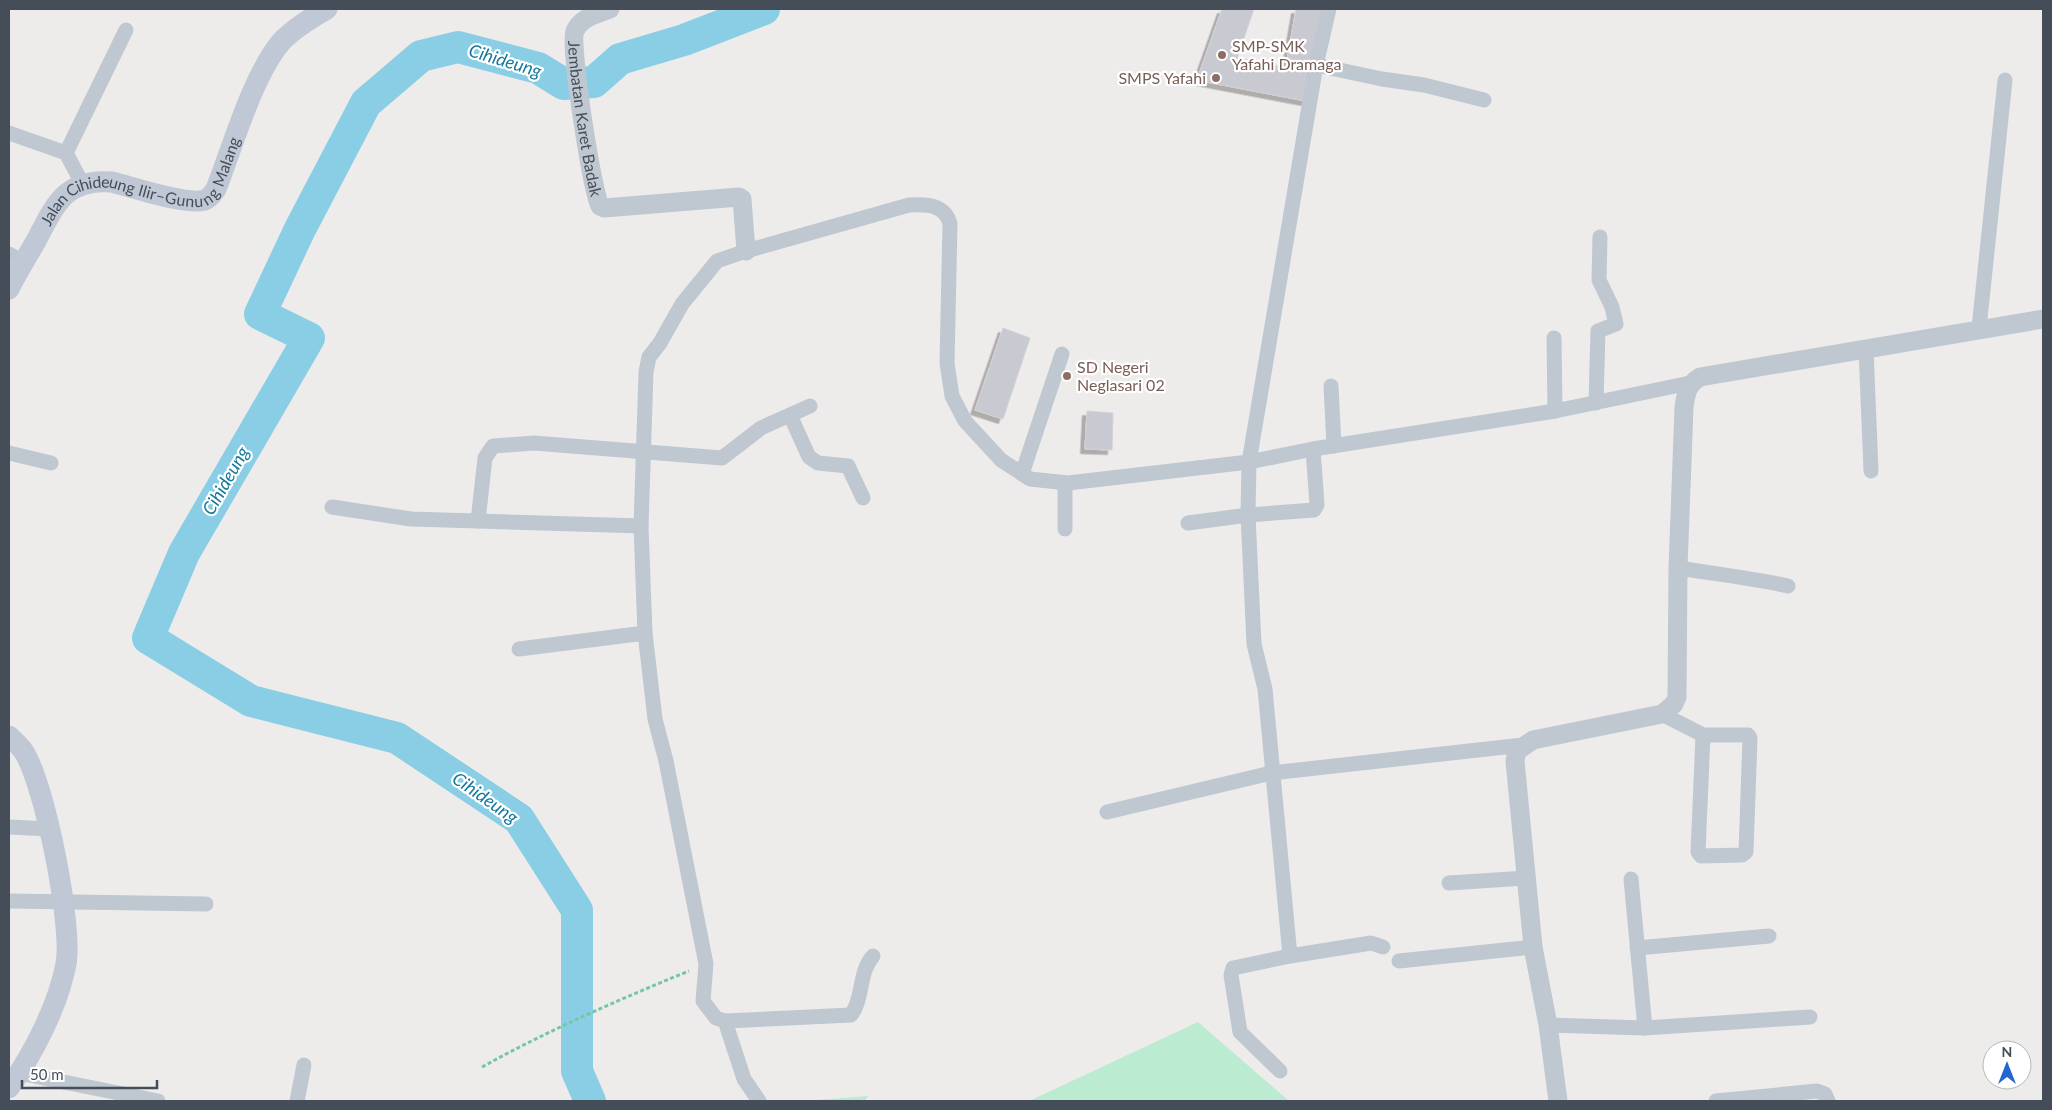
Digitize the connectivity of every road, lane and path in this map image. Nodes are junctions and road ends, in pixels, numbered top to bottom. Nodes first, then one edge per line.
1 (328, 9) edge
2 (610, 9) edge
3 (1329, 9) edge
4 (126, 30) dead end
5 (1316, 65) junction
6 (2006, 80) dead end
7 (1484, 100) dead end
8 (9, 133) edge
9 (66, 153) junction
10 (83, 185) junction
11 (1600, 237) dead end
12 (746, 251) junction
13 (16, 258) edge
14 (9, 289) edge
15 (2043, 319) edge
16 (1979, 328) junction
17 (1554, 338) dead end
18 (1866, 348) junction
19 (1062, 354) dead end
20 (1690, 383) junction
21 (1331, 386) dead end
22 (1596, 403) junction
23 (810, 406) dead end
24 (1555, 411) junction
25 (790, 415) junction
26 (1334, 446) junction
27 (1313, 449) junction
28 (644, 451) junction
29 (9, 453) edge
30 (1249, 462) junction
31 (51, 463) dead end
32 (1871, 471) dead end
33 (1022, 474) junction
34 (1065, 483) junction
35 (863, 498) dead end
36 (332, 507) dead end
37 (1248, 515) junction
38 (478, 521) junction
39 (1188, 523) dead end
40 (641, 526) junction
41 (1066, 529) dead end
42 (1678, 568) junction
43 (1788, 586) dead end
44 (645, 633) junction
45 (519, 649) dead end
46 (1662, 714) junction
47 (1703, 735) junction
48 (9, 736) edge
49 (1523, 745) junction
50 (1271, 772) junction
51 (1107, 812) dead end
52 (9, 827) edge
53 (50, 829) junction
54 (1526, 878) junction
55 (1631, 879) dead end
56 (1449, 883) dead end
57 (9, 901) edge
58 (63, 901) junction
59 (206, 904) dead end
60 (1769, 936) dead end
61 (1383, 947) dead end
62 (1533, 947) junction
63 (1638, 948) junction
64 (873, 956) dead end
65 (1290, 956) junction
66 (1399, 961) dead end
67 (706, 964) junction
68 (1810, 1017) dead end
69 (725, 1021) junction
70 (1548, 1025) junction
71 (1646, 1028) junction
72 (304, 1065) dead end
73 (482, 1067) dead end
74 (1280, 1070) dead end
75 (14, 1081) edge
76 (158, 1101) edge
77 (297, 1101) edge
78 (759, 1101) edge
79 (1558, 1101) edge
80 (1716, 1101) edge
81 (1828, 1101) edge

1 - 10 main road, Jalan Cihideung Ilir–Gunung Malang
2 - 12 street, Jembatan Karet Badak
3 - 5 street
4 - 9 street
5 - 7 street
5 - 30 street
6 - 16 street
8 - 9 street
9 - 10 street
10 - 13 main road, Jalan Cihideung Ilir–Gunung Malang
11 - 22 street
12 - 28 street
12 - 33 street
13 - 14 main road, Jalan Cihideung Ilir–Gunung Malang
15 - 16 street
16 - 18 street
17 - 24 street
18 - 20 street
18 - 32 street
19 - 33 street
20 - 22 street
20 - 42 street
21 - 26 street
22 - 24 street
23 - 25 street
24 - 26 street
25 - 28 street
25 - 35 street
26 - 27 street
27 - 30 street
27 - 37 street
28 - 38 street
28 - 40 street
29 - 31 street
30 - 34 street
30 - 37 street
33 - 34 street
34 - 41 street
36 - 38 street
37 - 39 street
37 - 50 street
38 - 40 street
40 - 44 street
42 - 43 street
42 - 46 street
44 - 45 street
44 - 67 street
46 - 47 street
46 - 49 street
47 - 47 street
48 - 53 main road
49 - 50 street
49 - 54 street
50 - 51 street
50 - 65 street
52 - 53 street
53 - 58 main road
54 - 56 street
54 - 62 street
55 - 63 street
57 - 58 street
58 - 59 street
58 - 75 main road
60 - 63 street
61 - 65 street
62 - 66 street
62 - 70 street
63 - 71 street
64 - 69 street
65 - 74 street
67 - 69 street
67 - 73 path
68 - 71 street
69 - 78 street
70 - 71 street
70 - 79 street
72 - 77 street
75 - 76 street
80 - 81 street

